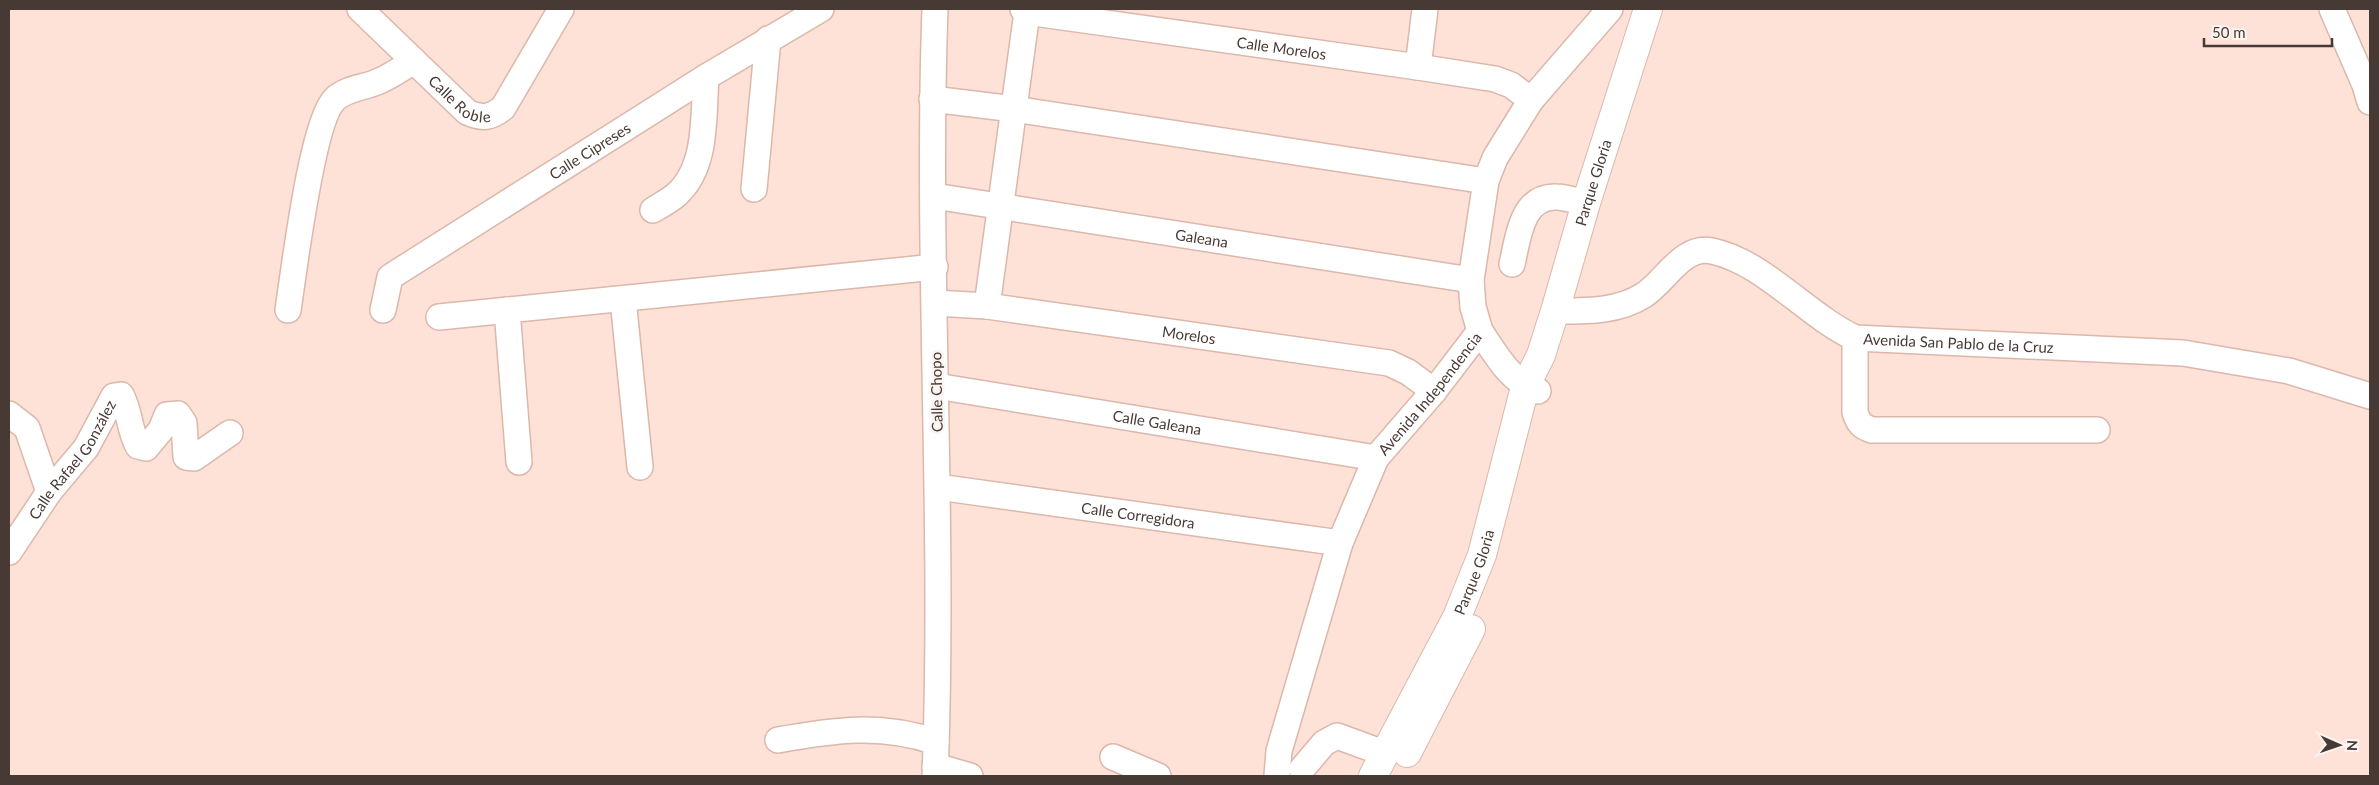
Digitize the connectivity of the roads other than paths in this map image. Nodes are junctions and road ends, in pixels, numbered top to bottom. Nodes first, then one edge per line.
1 (360, 9) edge
2 (561, 9) edge
3 (821, 9) edge
4 (935, 9) edge
5 (1425, 9) edge
6 (1610, 9) edge
7 (1648, 9) edge
8 (2332, 9) edge
9 (1025, 10) edge
10 (1104, 15) edge
11 (768, 39) junction
12 (414, 61) junction
13 (1418, 66) junction
14 (706, 77) junction
15 (932, 99) junction
16 (1531, 100) junction
17 (2370, 102) edge
18 (1014, 109) junction
19 (1486, 181) junction
20 (754, 189) dead end
21 (934, 196) junction
22 (1586, 203) junction
23 (1000, 205) junction
24 (653, 210) dead end
25 (1512, 264) dead end
26 (935, 267) junction
27 (1471, 280) junction
28 (623, 299) junction
29 (935, 303) junction
30 (987, 306) junction
31 (288, 310) dead end
32 (383, 310) dead end
33 (507, 310) junction
34 (1555, 311) junction
35 (439, 317) dead end
36 (1480, 330) junction
37 (1855, 338) junction
38 (936, 386) junction
39 (1532, 389) junction
40 (1434, 391) junction
41 (2370, 396) edge
42 (9, 414) edge
43 (2097, 430) dead end
44 (230, 433) dead end
45 (1376, 458) junction
46 (519, 462) dead end
47 (640, 467) dead end
48 (938, 486) junction
49 (49, 492) junction
50 (1340, 543) junction
51 (9, 552) edge
52 (778, 740) dead end
53 (1113, 757) dead end
54 (935, 761) edge
55 (1302, 769) dead end
56 (1384, 769) edge
57 (970, 776) edge
58 (1158, 776) edge
59 (1276, 776) edge

1 - 12 street, Calle Roble
2 - 12 street, Calle Roble
3 - 11 street, Calle Cipreses
4 - 15 street, Calle Chopo
5 - 13 street
6 - 16 street, Avenida Independencia
7 - 22 main road, Parque Gloria
8 - 17 street
9 - 10 street, Calle Morelos
9 - 18 street, Calle Morelos
10 - 13 street, Calle Morelos
11 - 14 street, Calle Cipreses
11 - 20 street
12 - 31 street
13 - 16 street, Calle Morelos
14 - 24 street
14 - 32 street, Calle Cipreses
15 - 18 street
15 - 21 street, Calle Chopo
16 - 19 street, Avenida Independencia
18 - 19 street
18 - 23 street, Calle Morelos
19 - 27 street, Avenida Independencia
21 - 23 street, Galeana
21 - 26 street, Calle Chopo
22 - 25 street
22 - 34 main road, Parque Gloria
23 - 27 street, Galeana
23 - 30 street, Calle Morelos
26 - 28 street
26 - 29 street, Calle Chopo
27 - 36 street, Avenida Independencia
28 - 33 street
28 - 47 street
29 - 30 street, Morelos
29 - 38 street, Calle Chopo
30 - 40 street, Morelos
33 - 35 street
33 - 46 street
34 - 37 street, Avenida San Pablo de la Cruz
34 - 39 main road, Parque Gloria
36 - 39 street
36 - 40 street, Avenida Independencia
37 - 41 street, Avenida San Pablo de la Cruz
37 - 43 street
38 - 45 street, Calle Galeana
38 - 48 street, Calle Chopo
39 - 56 main road, Parque Gloria
40 - 45 street, Avenida Independencia
42 - 49 street
44 - 49 street, Calle Rafael González
45 - 50 street, Avenida Independencia
48 - 50 street, Calle Corregidora
48 - 54 street, Calle Chopo
49 - 51 street, Calle Rafael González
50 - 59 street, Avenida Independencia
52 - 54 street
53 - 58 street
54 - 57 street
55 - 56 street

